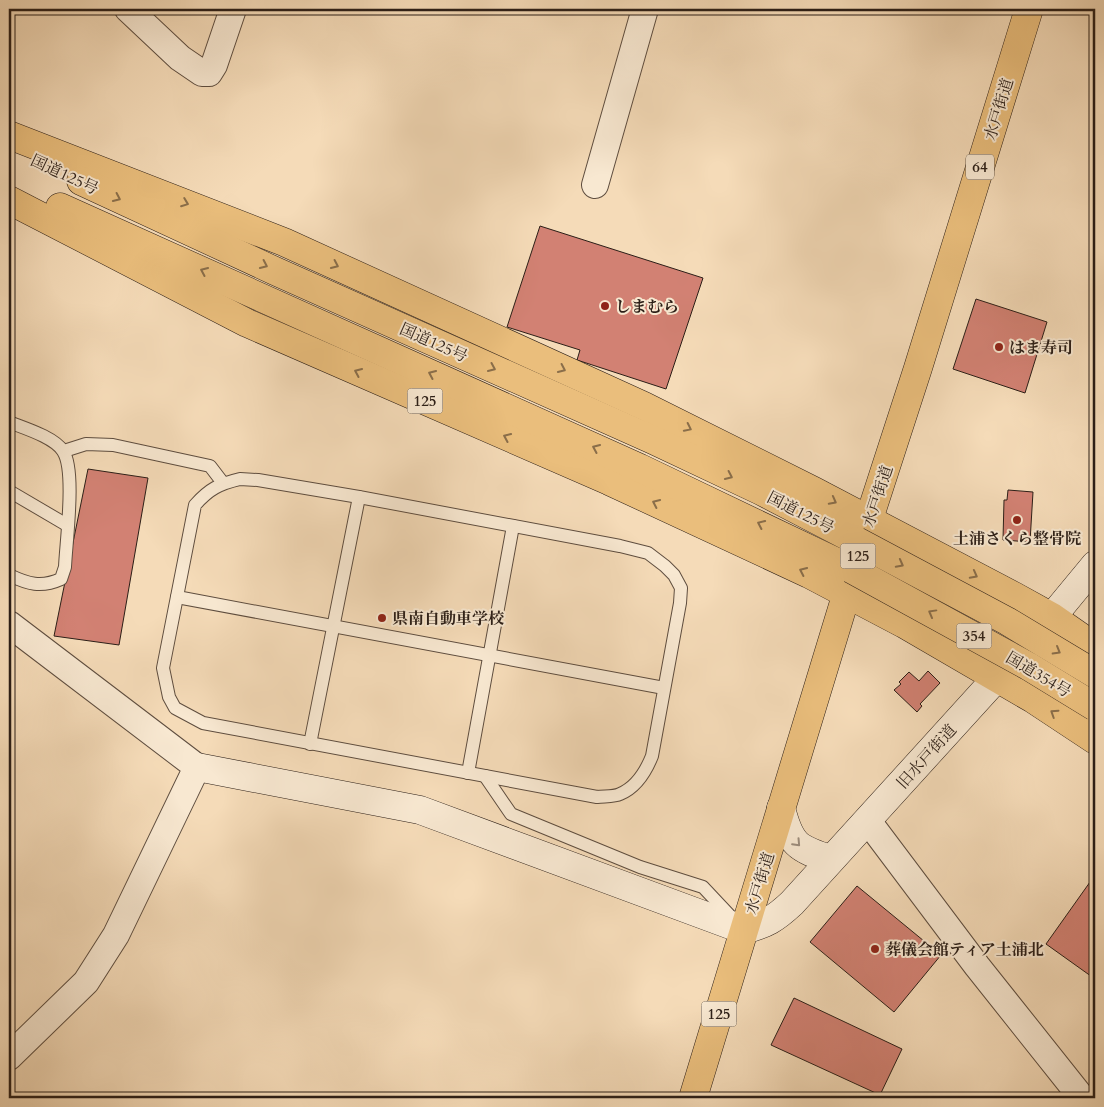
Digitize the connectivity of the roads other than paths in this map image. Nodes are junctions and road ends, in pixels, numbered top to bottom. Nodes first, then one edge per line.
1 (128, 9) edge
2 (233, 9) edge
3 (645, 9) edge
4 (1029, 9) edge
5 (9, 135) edge
6 (9, 148) edge
7 (9, 184) edge
8 (595, 185) dead end
9 (9, 200) edge
10 (9, 422) edge
11 (64, 451) junction
12 (223, 483) junction
13 (9, 491) edge
14 (359, 497) junction
15 (67, 525) junction
16 (513, 526) junction
17 (863, 530) junction
18 (1095, 565) edge
19 (9, 575) edge
20 (849, 581) junction
21 (177, 597) junction
22 (1052, 617) junction
23 (9, 624) edge
24 (332, 627) junction
25 (1095, 647) edge
26 (490, 655) junction
27 (1095, 674) edge
28 (997, 678) junction
29 (664, 688) junction
30 (1095, 707) edge
31 (1095, 740) edge
32 (310, 744) junction
33 (197, 767) junction
34 (468, 773) junction
35 (485, 776) junction
36 (781, 808) junction
37 (868, 821) junction
38 (831, 859) junction
39 (744, 930) junction
40 (9, 1057) edge
41 (693, 1098) edge
42 (1082, 1098) edge

1 - 2 street
3 - 8 street
4 - 17 main road, 水戸街道 / 64
5 -> 17 main road
6 -> 17 main road, 国道125号 / 125
20 -> 7 main road, 国道125号 / 125
20 -> 9 main road, 125
10 - 11 lane
11 - 12 lane
11 - 15 lane
12 - 14 lane
12 - 21 lane
13 - 15 lane
14 - 16 lane
14 - 24 lane
15 - 19 lane
16 - 26 lane
16 - 29 lane
17 - 20 main road, 水戸街道 / 125
17 -> 22 main road
17 -> 27 main road, 国道354号 / 354, bridge
18 - 22 street, 旧水戸街道
20 - 28 main road
30 -> 20 main road, 国道354号 / 354, bridge
20 - 36 main road, 水戸街道 / 125
21 - 24 lane
21 - 32 lane
22 - 25 main road
22 - 28 street, 旧水戸街道
23 - 33 street
24 - 26 lane
24 - 32 lane
26 - 29 lane
26 - 34 lane
31 -> 28 main road
28 - 37 street, 旧水戸街道
29 - 35 lane
32 - 34 lane
33 - 39 street
33 - 40 street
34 - 35 lane
35 - 39 lane
36 -> 38 street
36 - 39 main road, 水戸街道 / 125
37 - 38 street, 旧水戸街道
37 - 42 street
38 - 39 street, 旧水戸街道
39 - 41 main road, 水戸街道 / 125

